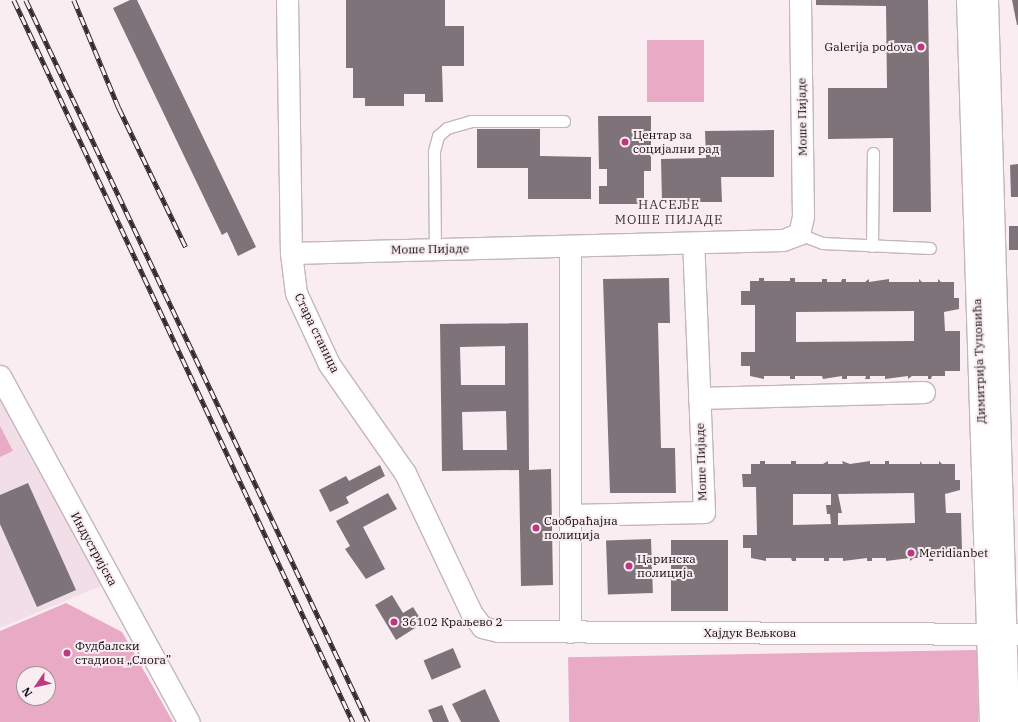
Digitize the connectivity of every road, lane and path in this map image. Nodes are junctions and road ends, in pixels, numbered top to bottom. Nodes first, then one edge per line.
1 (287, 0) edge
2 (800, 0) edge
3 (968, 0) edge
4 (987, 0) edge
5 (564, 121) dead end
6 (873, 153) dead end
7 (799, 234) junction
8 (693, 243) junction
9 (570, 246) junction
10 (872, 246) junction
11 (930, 248) dead end
12 (434, 250) junction
13 (291, 253) junction
14 (0, 376) edge
15 (924, 392) dead end
16 (699, 398) junction
17 (570, 515) junction
18 (482, 628) joint
19 (570, 632) junction
20 (1004, 634) edge
21 (189, 722) edge
22 (991, 722) edge
23 (1008, 722) edge

1 - 13 street, Стара станица
2 - 7 street, Моше Пијаде
3 - 20 main road, Димитрија Туцовића
4 - 20 main road, Димитрија Туцовића
5 - 12 lane
6 - 10 lane
7 - 8 street, Моше Пијаде
7 - 10 lane
8 - 9 street, Моше Пијаде
8 - 16 street, Моше Пијаде
9 - 12 street, Моше Пијаде
9 - 17 street
10 - 11 lane
12 - 13 street, Моше Пијаде
13 - 18 street, Стара станица
14 - 21 street, Индустријска
15 - 16 street
16 - 17 street, Моше Пијаде
17 - 19 street
18 - 19 street, Хајдук Вељкова
19 - 20 street, Хајдук Вељкова
20 - 22 main road, Димитрија Туцовића
20 - 23 main road, Димитрија Туцовића

